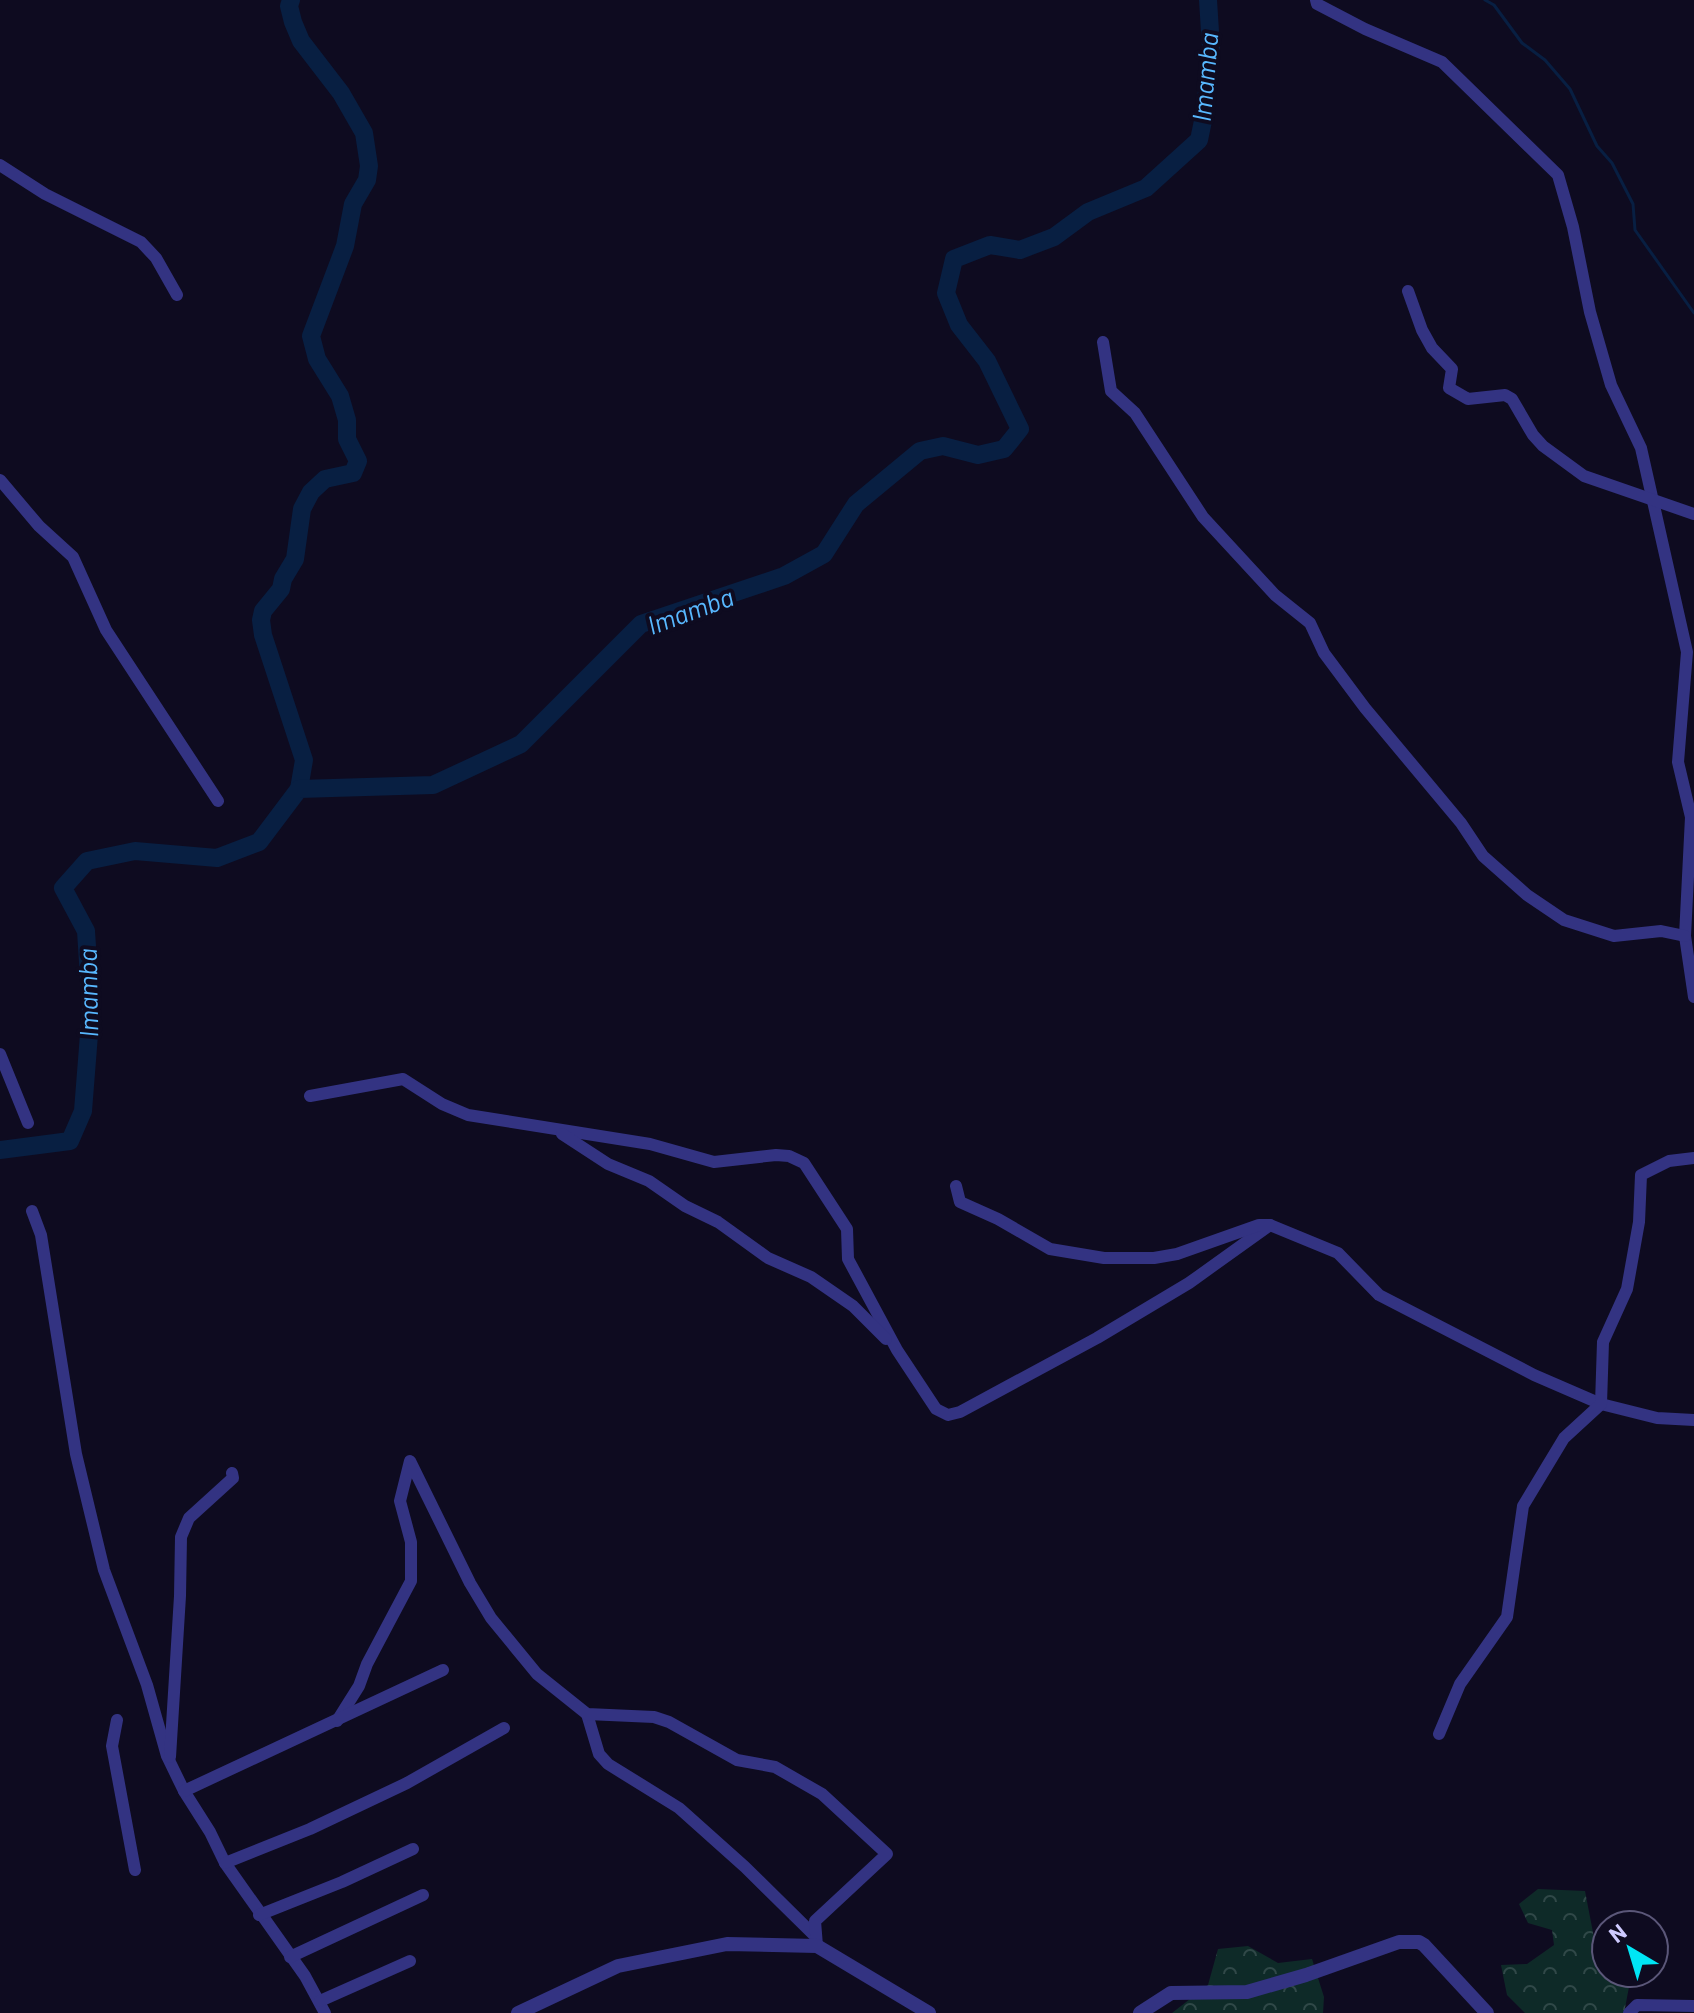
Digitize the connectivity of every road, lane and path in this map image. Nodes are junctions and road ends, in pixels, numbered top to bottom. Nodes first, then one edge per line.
1 (1316, 0) edge
2 (0, 165) edge
3 (1408, 291) dead end
4 (177, 295) dead end
5 (1103, 342) dead end
6 (0, 480) edge
7 (1652, 500) junction
8 (1694, 514) edge
9 (218, 801) dead end
10 (1685, 936) junction
11 (1694, 997) edge
12 (0, 1054) edge
13 (310, 1096) dead end
14 (28, 1123) dead end
15 (556, 1130) junction
16 (1694, 1158) edge
17 (956, 1186) dead end
18 (32, 1211) dead end
19 (1270, 1225) junction
20 (897, 1350) junction
21 (1601, 1404) junction
22 (1694, 1420) edge
23 (232, 1473) dead end
24 (443, 1670) dead end
25 (587, 1714) junction
26 (117, 1720) dead end
27 (337, 1721) junction
28 (504, 1728) dead end
29 (1439, 1734) dead end
30 (169, 1760) junction
31 (184, 1791) junction
32 (413, 1849) dead end
33 (225, 1863) junction
34 (135, 1870) dead end
35 (423, 1895) dead end
36 (259, 1915) junction
37 (816, 1941) junction
38 (290, 1957) junction
39 (410, 1961) dead end
40 (1694, 2006) edge
41 (322, 2007) edge
42 (518, 2013) edge
43 (929, 2013) edge
44 (1140, 2013) edge
45 (1487, 2013) edge
46 (1629, 2013) edge

1 - 7 street
2 - 4 street
3 - 7 street
5 - 10 street
6 - 9 street
7 - 8 street
7 - 10 street
10 - 11 street
12 - 14 street
13 - 15 street
15 - 20 street
15 - 20 street
16 - 21 street
17 - 19 street
18 - 30 street
19 - 20 street
19 - 21 street
21 - 22 street
21 - 29 street
23 - 30 street
24 - 27 street
25 - 27 street
25 - 37 street
25 - 37 street
26 - 34 street
27 - 31 street
28 - 33 street
30 - 31 street
31 - 33 street
32 - 36 street
33 - 36 street
35 - 38 street
36 - 38 street
37 - 42 street
37 - 43 street
38 - 41 street
39 - 41 street
40 - 46 street
44 - 45 street

